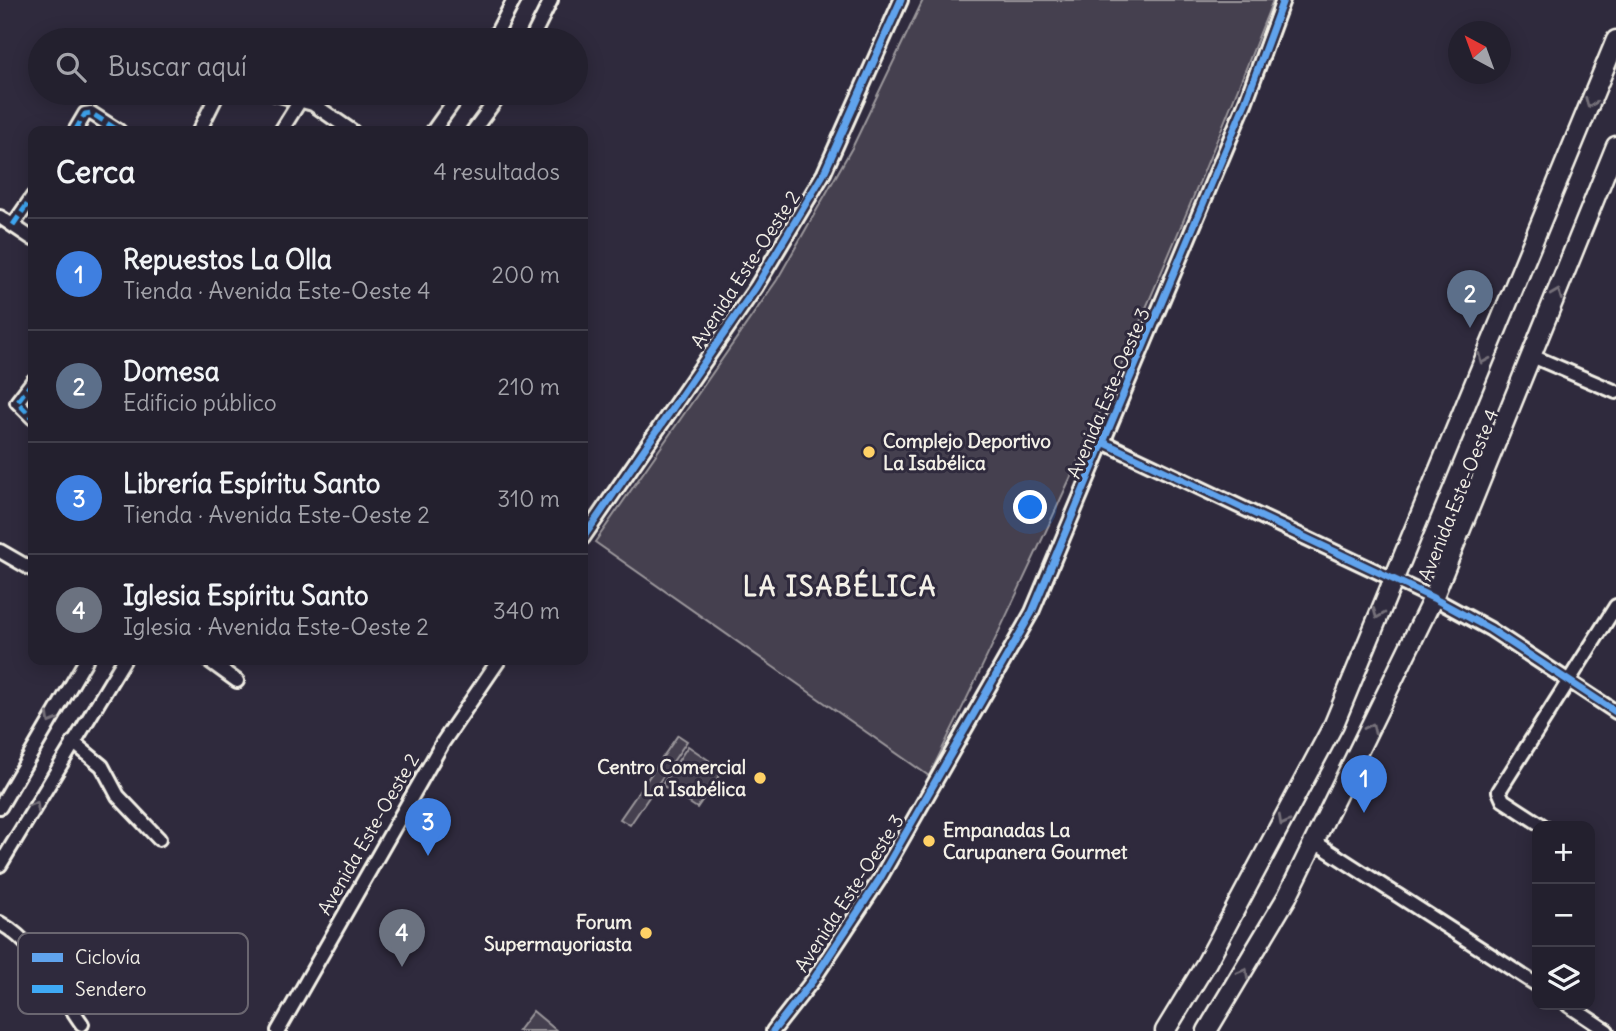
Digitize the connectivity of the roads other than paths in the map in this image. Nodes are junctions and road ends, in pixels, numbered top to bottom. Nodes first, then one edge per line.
1 (514, 0) edge
2 (551, 0) edge
3 (901, 0) edge
4 (1283, 0) edge
5 (499, 28) edge
6 (537, 28) edge
7 (1616, 40) edge
8 (213, 105) edge
9 (296, 105) edge
10 (310, 105) edge
11 (451, 105) edge
12 (492, 105) edge
13 (78, 126) edge
14 (111, 126) edge
15 (202, 126) edge
16 (284, 126) edge
17 (344, 126) edge
18 (437, 126) edge
19 (477, 126) edge
20 (1616, 146) edge
21 (28, 203) edge
22 (0, 217) edge
23 (13, 225) junction
24 (28, 236) edge
25 (1532, 356) junction
26 (28, 388) edge
27 (1616, 392) edge
28 (28, 413) edge
29 (1105, 443) junction
30 (588, 531) edge
31 (0, 551) edge
32 (28, 567) edge
33 (1393, 577) junction
34 (1433, 598) junction
35 (1616, 606) edge
36 (83, 665) edge
37 (121, 665) edge
38 (215, 665) edge
39 (496, 665) edge
40 (1567, 680) junction
41 (237, 681) dead end
42 (1616, 712) edge
43 (73, 742) junction
44 (0, 807) edge
45 (1535, 821) edge
46 (159, 839) dead end
47 (1315, 842) junction
48 (0, 865) edge
49 (0, 923) edge
50 (18, 934) edge
51 (1532, 982) edge
52 (1576, 1010) edge
53 (75, 1014) edge
54 (82, 1024) dead end
55 (278, 1031) edge
56 (773, 1031) edge
57 (1165, 1031) edge
58 (1208, 1031) edge
59 (1607, 1031) edge

1 - 5 street
2 - 6 street
3 - 30 street, Avenida Este-Oeste 2
4 - 29 street, Avenida Este-Oeste 3
7 -> 33 main road
8 - 15 street
9 - 16 street
10 - 17 street
11 - 18 street
12 - 19 street
13 - 14 street
25 -> 20 main road, Avenida Este-Oeste 4
21 - 23 street
22 - 23 street
23 - 24 street
25 - 27 street
25 - 34 main road, Avenida Este-Oeste 4
26 - 28 street
29 - 33 street
29 - 56 street, Avenida Este-Oeste 3
31 - 32 street
33 - 34 street
33 -> 57 main road
34 - 40 street
47 -> 34 main road, Avenida Este-Oeste 4
35 - 40 street
36 -> 44 street
37 - 43 street
38 - 41 street
39 - 55 street, Avenida Este-Oeste 2
40 - 42 street
40 - 45 street
43 - 46 street
48 -> 43 street
47 - 51 street
58 -> 47 main road, Avenida Este-Oeste 4
49 - 50 street
52 - 59 street
53 - 54 street

